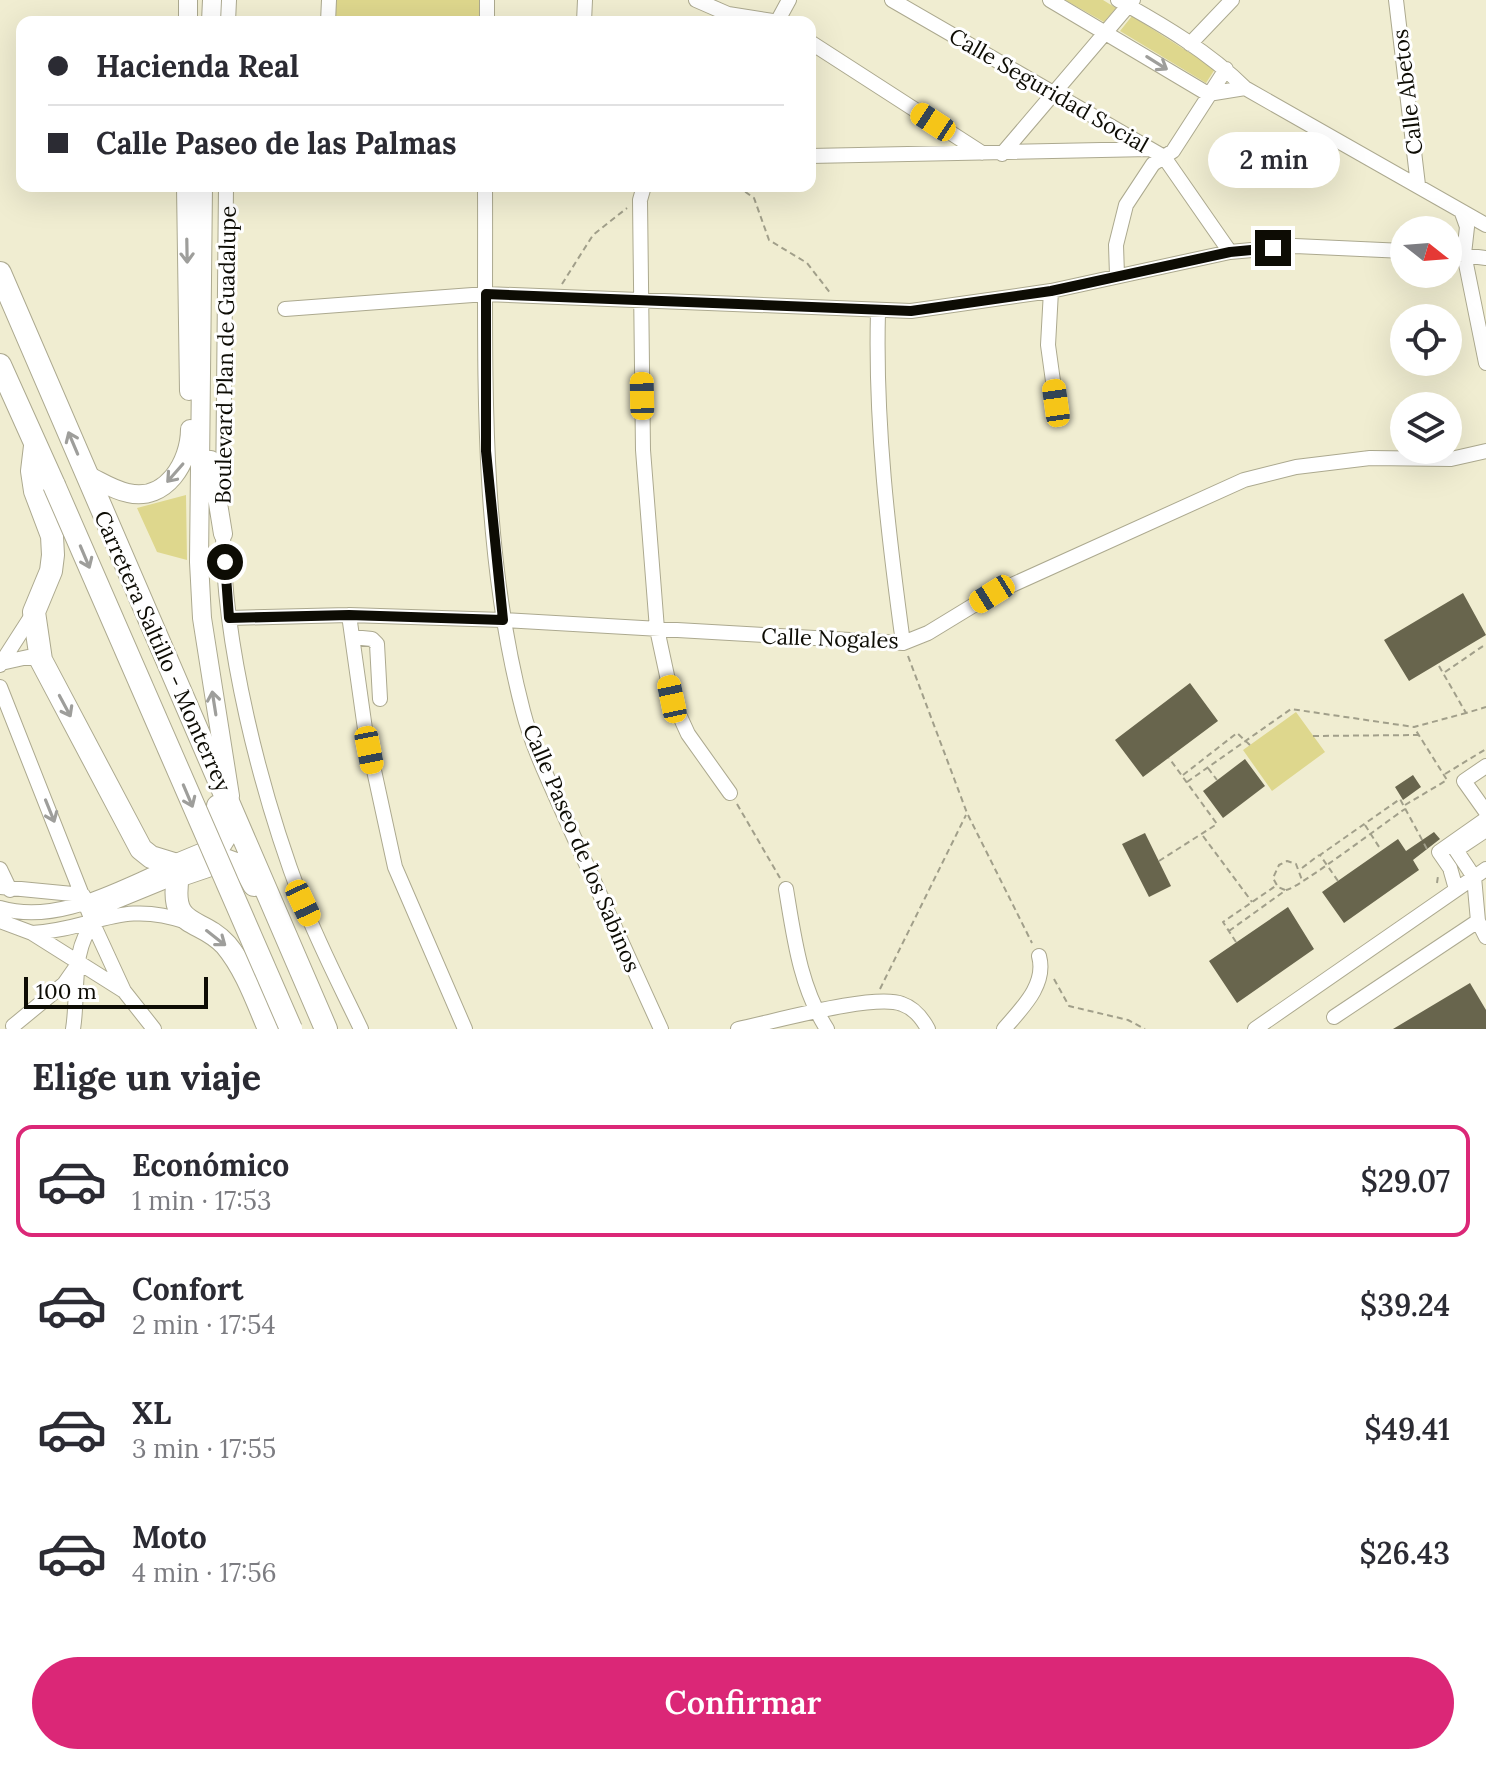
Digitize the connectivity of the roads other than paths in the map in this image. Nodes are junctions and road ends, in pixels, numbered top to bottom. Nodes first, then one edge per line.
1 (696, 0) edge
2 (892, 0) edge
3 (1050, 0) edge
4 (1232, 0) edge
5 (1396, 0) edge
6 (1127, 2) edge
7 (721, 16) edge
8 (1107, 32) junction
9 (1190, 44) junction
10 (816, 46) edge
11 (1226, 69) junction
12 (1245, 88) junction
13 (1055, 92) junction
14 (1208, 94) junction
15 (1157, 153) junction
16 (982, 154) junction
17 (1002, 154) junction
18 (816, 156) edge
19 (1418, 185) junction
20 (198, 192) edge
21 (198, 192) edge
22 (199, 192) edge
23 (226, 192) edge
24 (485, 192) edge
25 (642, 192) edge
26 (1462, 213) junction
27 (1486, 224) edge
28 (1390, 250) edge
29 (1230, 252) junction
30 (1464, 254) junction
31 (1486, 258) edge
32 (0, 273) edge
33 (1117, 275) junction
34 (1051, 291) junction
35 (486, 294) junction
36 (641, 300) junction
37 (285, 309) dead end
38 (878, 312) junction
39 (1486, 363) edge
40 (0, 365) edge
41 (1056, 403) dead end
42 (35, 446) junction
43 (1486, 451) edge
44 (87, 475) junction
45 (223, 534) junction
46 (34, 612) junction
47 (349, 615) junction
48 (229, 618) junction
49 (503, 620) junction
50 (657, 629) junction
51 (352, 637) junction
52 (903, 643) junction
53 (41, 660) junction
54 (1, 664) edge
55 (169, 671) junction
56 (0, 687) edge
57 (380, 699) dead end
58 (1486, 766) edge
59 (730, 793) road end
60 (232, 807) junction
61 (1486, 812) edge
62 (1486, 819) edge
63 (1486, 830) edge
64 (0, 869) edge
65 (175, 871) junction
66 (1480, 873) edge
67 (5, 888) edge
68 (786, 889) road end
69 (1456, 889) junction
70 (85, 907) junction
71 (0, 908) edge
72 (0, 921) edge
73 (1478, 921) junction
74 (189, 923) junction
75 (65, 928) junction
76 (32, 933) junction
77 (1486, 937) edge
78 (63, 955) junction
79 (1039, 956) road end
80 (78, 964) junction
81 (124, 991) junction
82 (817, 1013) junction
83 (1334, 1017) dead end
84 (13, 1026) dead end
85 (73, 1029) edge
86 (154, 1029) edge
87 (269, 1029) edge
88 (291, 1029) edge
89 (316, 1029) edge
90 (326, 1029) edge
91 (361, 1029) edge
92 (465, 1029) edge
93 (661, 1029) edge
94 (738, 1029) edge
95 (827, 1029) edge
96 (928, 1029) edge
97 (1004, 1029) edge
98 (1255, 1029) edge

1 - 7 street
2 - 13 street, Calle Seguridad Social
3 - 8 street
4 - 9 street
5 - 19 street, Calle Abetos
6 - 8 street
6 - 9 street
8 - 13 street
8 -> 14 street
9 - 11 street
10 - 16 street
11 - 12 street
11 - 14 street
12 - 14 street
12 - 19 street
13 - 15 street, Calle Seguridad Social
13 - 17 street
14 - 15 street
15 - 17 street
15 - 29 street
15 - 33 street
16 - 17 street
16 - 18 street
19 - 26 street
20 -> 44 main road, Boulevard Plan de Guadalupe
60 -> 21 main road, Boulevard Plan de Guadalupe
22 - 45 main road
23 - 45 street, Boulevard Plan de Guadalupe
24 - 35 street, Calle Paseo de los Sabinos
25 - 36 street
26 - 27 street
26 - 30 street
28 - 29 street
29 - 33 street
30 - 31 street
30 - 39 street
44 -> 32 highway, Carretera Saltillo - Monterrey
33 - 34 street
34 - 38 street
34 - 41 street
35 - 36 street
35 - 37 street
35 - 49 street, Calle Paseo de los Sabinos
36 - 38 street
36 - 50 street
38 - 52 street
40 - 42 highway, Carretera Saltillo - Monterrey
42 - 46 highway
42 -> 88 highway, Carretera Saltillo - Monterrey, bridge
43 - 52 street, Calle Nogales
44 - 55 highway, Carretera Saltillo - Monterrey
45 - 48 street, Boulevard Plan de Guadalupe
46 - 53 highway
46 - 54 street
47 - 48 street, Calle Nogales
47 - 49 street, Calle Nogales
47 - 51 street
48 - 91 street, Boulevard Plan de Guadalupe
49 - 50 street, Calle Nogales
49 - 93 street, Calle Paseo de los Sabinos
50 - 52 street, Calle Nogales
50 - 59 street
51 - 57 street
51 - 92 street
53 - 54 street
53 -> 65 highway
55 - 60 highway, Carretera Saltillo - Monterrey
55 - 65 highway
56 -> 70 street
58 - 61 street
60 - 90 highway, Carretera Saltillo - Monterrey
62 - 69 street
63 - 66 street
64 - 67 street
65 - 70 street
65 - 74 highway
65 - 89 highway
66 - 69 street
66 - 73 street
67 - 70 street
68 - 82 street
69 - 98 street
70 - 71 street
70 - 74 street
70 - 75 street
70 - 75 street
70 - 80 street
70 - 81 street
72 - 76 street
73 - 77 street
73 - 83 street
74 -> 87 highway
75 - 76 street
75 - 78 street
76 - 78 street
78 - 80 street
79 - 97 street
80 - 81 street
80 - 84 street
80 - 85 street
81 - 86 street
82 - 94 street
82 - 95 street
82 - 96 street

